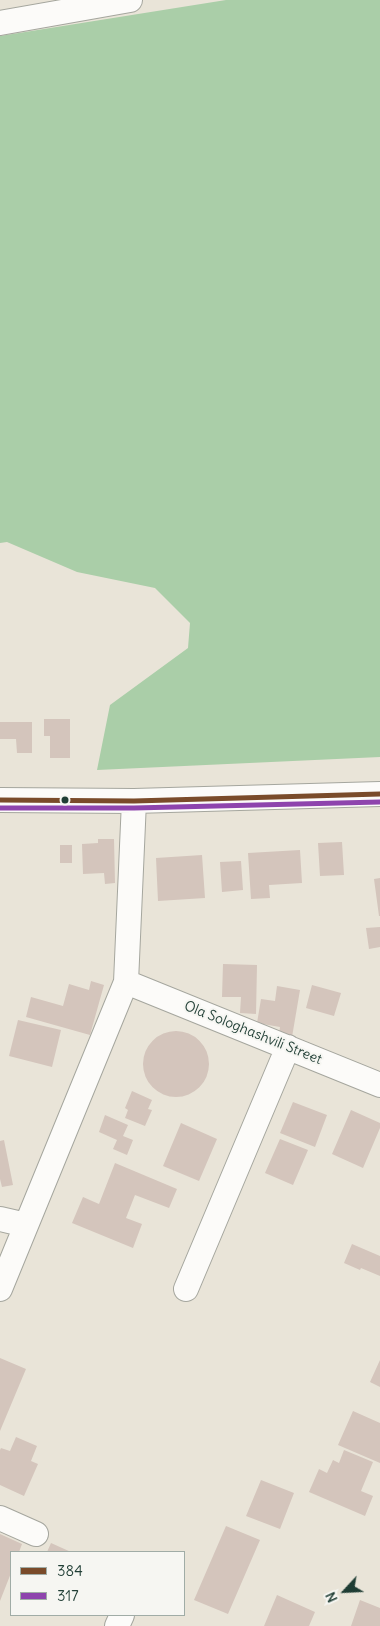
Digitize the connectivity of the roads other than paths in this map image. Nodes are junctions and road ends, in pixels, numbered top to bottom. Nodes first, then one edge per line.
1 (130, 0) edge
2 (0, 23) edge
3 (380, 794) edge
4 (0, 800) edge
5 (134, 801) junction
6 (126, 982) junction
7 (288, 1047) junction
8 (380, 1085) edge
9 (0, 1219) edge
10 (26, 1226) junction
11 (0, 1289) edge
12 (186, 1289) dead end
13 (0, 1518) edge
14 (36, 1534) dead end

1 - 2 street
3 - 5 street
4 - 5 street
5 - 6 street
6 - 7 street, Ola Sologhashvili Street
6 - 10 street
7 - 8 street, Ola Sologhashvili Street
7 - 12 street
9 - 10 street
10 - 11 street
13 - 14 street

